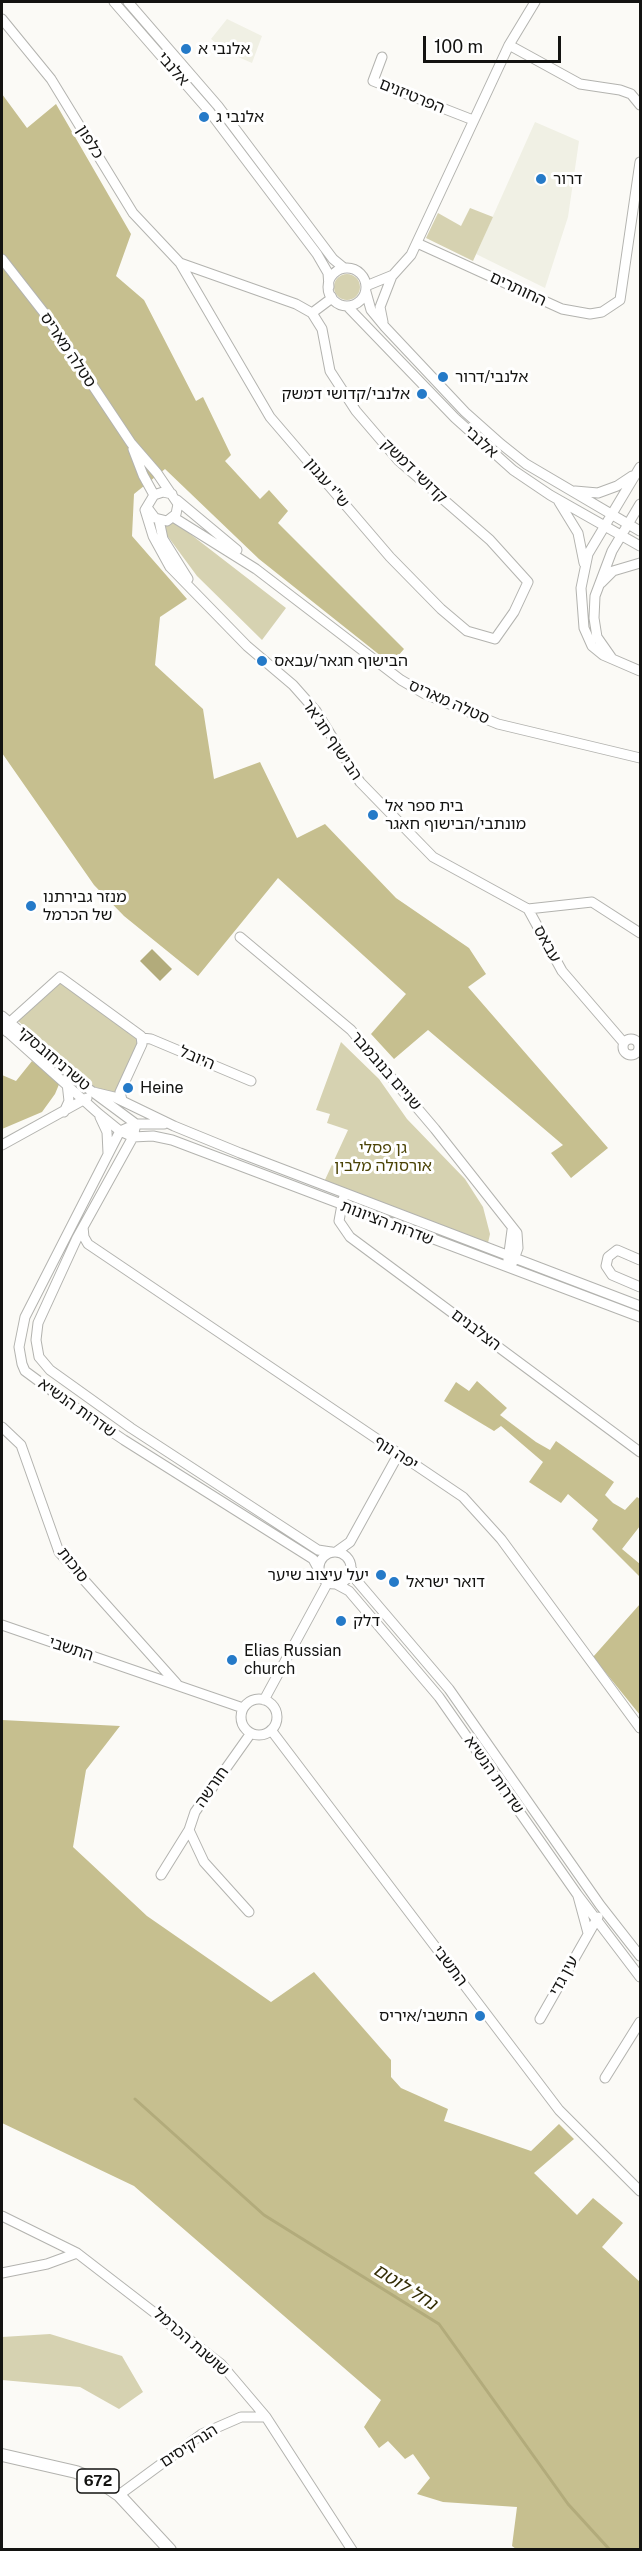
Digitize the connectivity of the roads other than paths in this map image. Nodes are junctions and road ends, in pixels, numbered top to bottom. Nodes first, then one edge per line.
1 (114, 2) edge
2 (128, 2) edge
3 (535, 3) edge
4 (2, 19) edge
5 (509, 45) junction
6 (382, 57) dead end
7 (640, 105) edge
8 (473, 120) junction
9 (640, 162) edge
10 (417, 243) junction
11 (2, 259) edge
12 (180, 263) junction
13 (344, 268) junction
14 (393, 275) junction
15 (366, 289) junction
16 (330, 292) junction
17 (347, 306) junction
18 (312, 313) junction
19 (385, 327) junction
20 (131, 443) junction
21 (639, 470) edge
22 (570, 490) junction
23 (550, 495) junction
24 (153, 497) junction
25 (174, 497) junction
26 (640, 504) edge
27 (610, 514) junction
28 (173, 517) junction
29 (159, 520) junction
30 (603, 525) junction
31 (628, 525) junction
32 (640, 531) edge
33 (621, 536) junction
34 (640, 546) edge
35 (640, 563) edge
36 (585, 565) junction
37 (256, 569) junction
38 (597, 587) junction
39 (203, 601) junction
40 (514, 612) joint
41 (611, 657) junction
42 (640, 671) edge
43 (640, 758) edge
44 (528, 909) junction
45 (640, 933) edge
46 (240, 937) dead end
47 (2, 1016) edge
48 (6, 1027) edge
49 (142, 1038) junction
50 (638, 1051) edge
51 (640, 1063) edge
52 (251, 1081) dead end
53 (67, 1083) junction
54 (93, 1092) junction
55 (122, 1100) junction
56 (85, 1101) junction
57 (63, 1113) junction
58 (99, 1114) junction
59 (136, 1124) junction
60 (174, 1126) junction
61 (120, 1131) junction
62 (133, 1137) junction
63 (2, 1145) edge
64 (107, 1155) junction
65 (345, 1194) junction
66 (341, 1205) junction
67 (83, 1227) junction
68 (87, 1244) junction
69 (72, 1247) junction
70 (512, 1256) junction
71 (640, 1260) edge
72 (508, 1269) junction
73 (640, 1287) edge
74 (640, 1306) edge
75 (640, 1317) edge
76 (2, 1427) edge
77 (640, 1452) edge
78 (398, 1455) junction
79 (350, 1542) junction
80 (333, 1552) junction
81 (350, 1564) junction
82 (319, 1569) junction
83 (332, 1583) junction
84 (2, 1625) edge
85 (177, 1684) junction
86 (264, 1700) junction
87 (243, 1708) junction
88 (640, 1728) edge
89 (271, 1730) junction
90 (251, 1733) junction
91 (189, 1830) junction
92 (161, 1875) dead end
93 (577, 1894) junction
94 (600, 1905) junction
95 (249, 1912) dead end
96 (596, 1919) junction
97 (588, 1933) junction
98 (639, 1951) edge
99 (640, 1977) edge
100 (540, 2019) dead end
101 (640, 2022) edge
102 (605, 2078) dead end
103 (640, 2191) edge
104 (2, 2216) edge
105 (77, 2253) junction
106 (2, 2273) edge
107 (266, 2416) junction
108 (2, 2455) edge
109 (119, 2495) junction
110 (170, 2550) edge
111 (352, 2550) edge

1 - 16 street, אלנבי
2 - 13 street, אלנבי
3 - 5 street
4 - 12 street, כלפון
5 - 7 street
5 - 8 street
6 - 8 street, הפרטיזנים
8 - 10 street
9 - 10 street, החותרים
10 - 14 street
11 - 20 street, סטלה מאריס
12 - 18 street
12 - 40 street, ש"י עגנון
13 - 15 street
13 - 16 street
14 - 15 street
14 - 19 street
15 - 17 street
15 - 19 street, אלנבי
16 - 17 street
16 - 18 street
17 - 23 street, אלנבי
18 - 40 street, קדושי דמשק
19 - 22 street, אלנבי
20 - 24 street, סטלה מאריס
20 - 25 street, סטלה מאריס
21 - 22 street
21 - 27 street
22 - 27 street, אלנבי
23 - 30 street, אלנבי
23 - 36 street
24 - 25 street
24 - 29 street
24 - 39 street, הבישוף חג'אר
25 - 28 street
25 - 37 street, סטלה מאריס
26 - 31 street
27 - 30 street
27 - 31 street, אלנבי
28 - 29 street
28 - 37 street, סטלה מאריס
29 - 39 street, הבישוף חג'אר
30 - 33 street, אלנבי
30 - 36 street
31 - 32 street, אלנבי
31 - 33 street
33 - 34 street, אלנבי
33 - 38 street
35 - 38 street
36 - 41 street
37 - 43 street, סטלה מאריס
38 - 41 street
39 - 44 street, הבישוף חג'אר
41 - 42 street
44 - 45 street, עבאס
44 - 50 street, עבאס
46 - 70 street, שניים בנובמבר
47 - 48 street, טשרניחובסקי
48 - 49 street, היובל
48 - 53 street, טשרניחובסקי
48 - 54 street, טשרניחובסקי
49 - 52 street, היובל
49 - 55 street
50 - 51 street
53 - 56 street, טשרניחובסקי
53 - 57 street
54 - 55 street, טשרניחובסקי
54 - 56 street
54 - 59 street
55 - 60 street, טשרניחובסקי
56 - 57 street
56 - 58 street, טשרניחובסקי
57 - 63 street
58 - 61 street, טשרניחובסקי
58 - 64 street
59 - 60 street
59 - 61 street
59 - 62 street, שדרות הנשיא
60 - 65 street, שדרות הציונות
61 - 62 street, טשרניחובסקי
61 - 64 street, שדרות הנשיא
62 - 66 street, שדרות הציונות
62 - 67 street, שדרות הנשיא
64 - 82 street, שדרות הנשיא
65 - 66 street
65 - 70 street, שדרות הציונות
66 - 72 street, שדרות הציונות
66 - 77 street, הצלבנים
67 - 68 street
67 - 69 street, שדרות הנשיא
68 - 69 street
68 - 78 street, יפה נוף
69 - 80 street, שדרות הנשיא
70 - 72 street
70 - 74 street, שדרות הציונות
71 - 73 street
72 - 75 street, שדרות הציונות
76 - 85 street, סוכות
78 - 79 street
78 - 88 street, יפה נוף
79 - 80 street
79 - 81 street
80 - 81 street
80 - 82 street
81 - 83 street
81 - 94 street, שדרות הנשיא
82 - 83 street
83 - 86 street
83 - 93 street, שדרות הנשיא
84 - 85 street, התשבי
85 - 87 street, התשבי
86 - 87 street
86 - 89 street
87 - 90 street
89 - 90 street
89 - 103 street, התשבי
90 - 91 street, חורשה
91 - 92 street, חורשה
91 - 95 street
93 - 96 street, שדרות הנשיא
93 - 97 street
94 - 96 street, עין גדי
94 - 98 street, שדרות הנשיא
96 - 97 street, עין גדי
96 - 99 street, שדרות הנשיא
97 - 100 street, עין גדי
101 - 102 street
104 - 105 street, שושנת הכרמל
105 - 106 street
105 - 107 street, שושנת הכרמל
107 - 109 street, הנרקיסים
107 - 111 street, שושנת הכרמל
108 - 109 main road, 672
109 - 110 main road, 672

